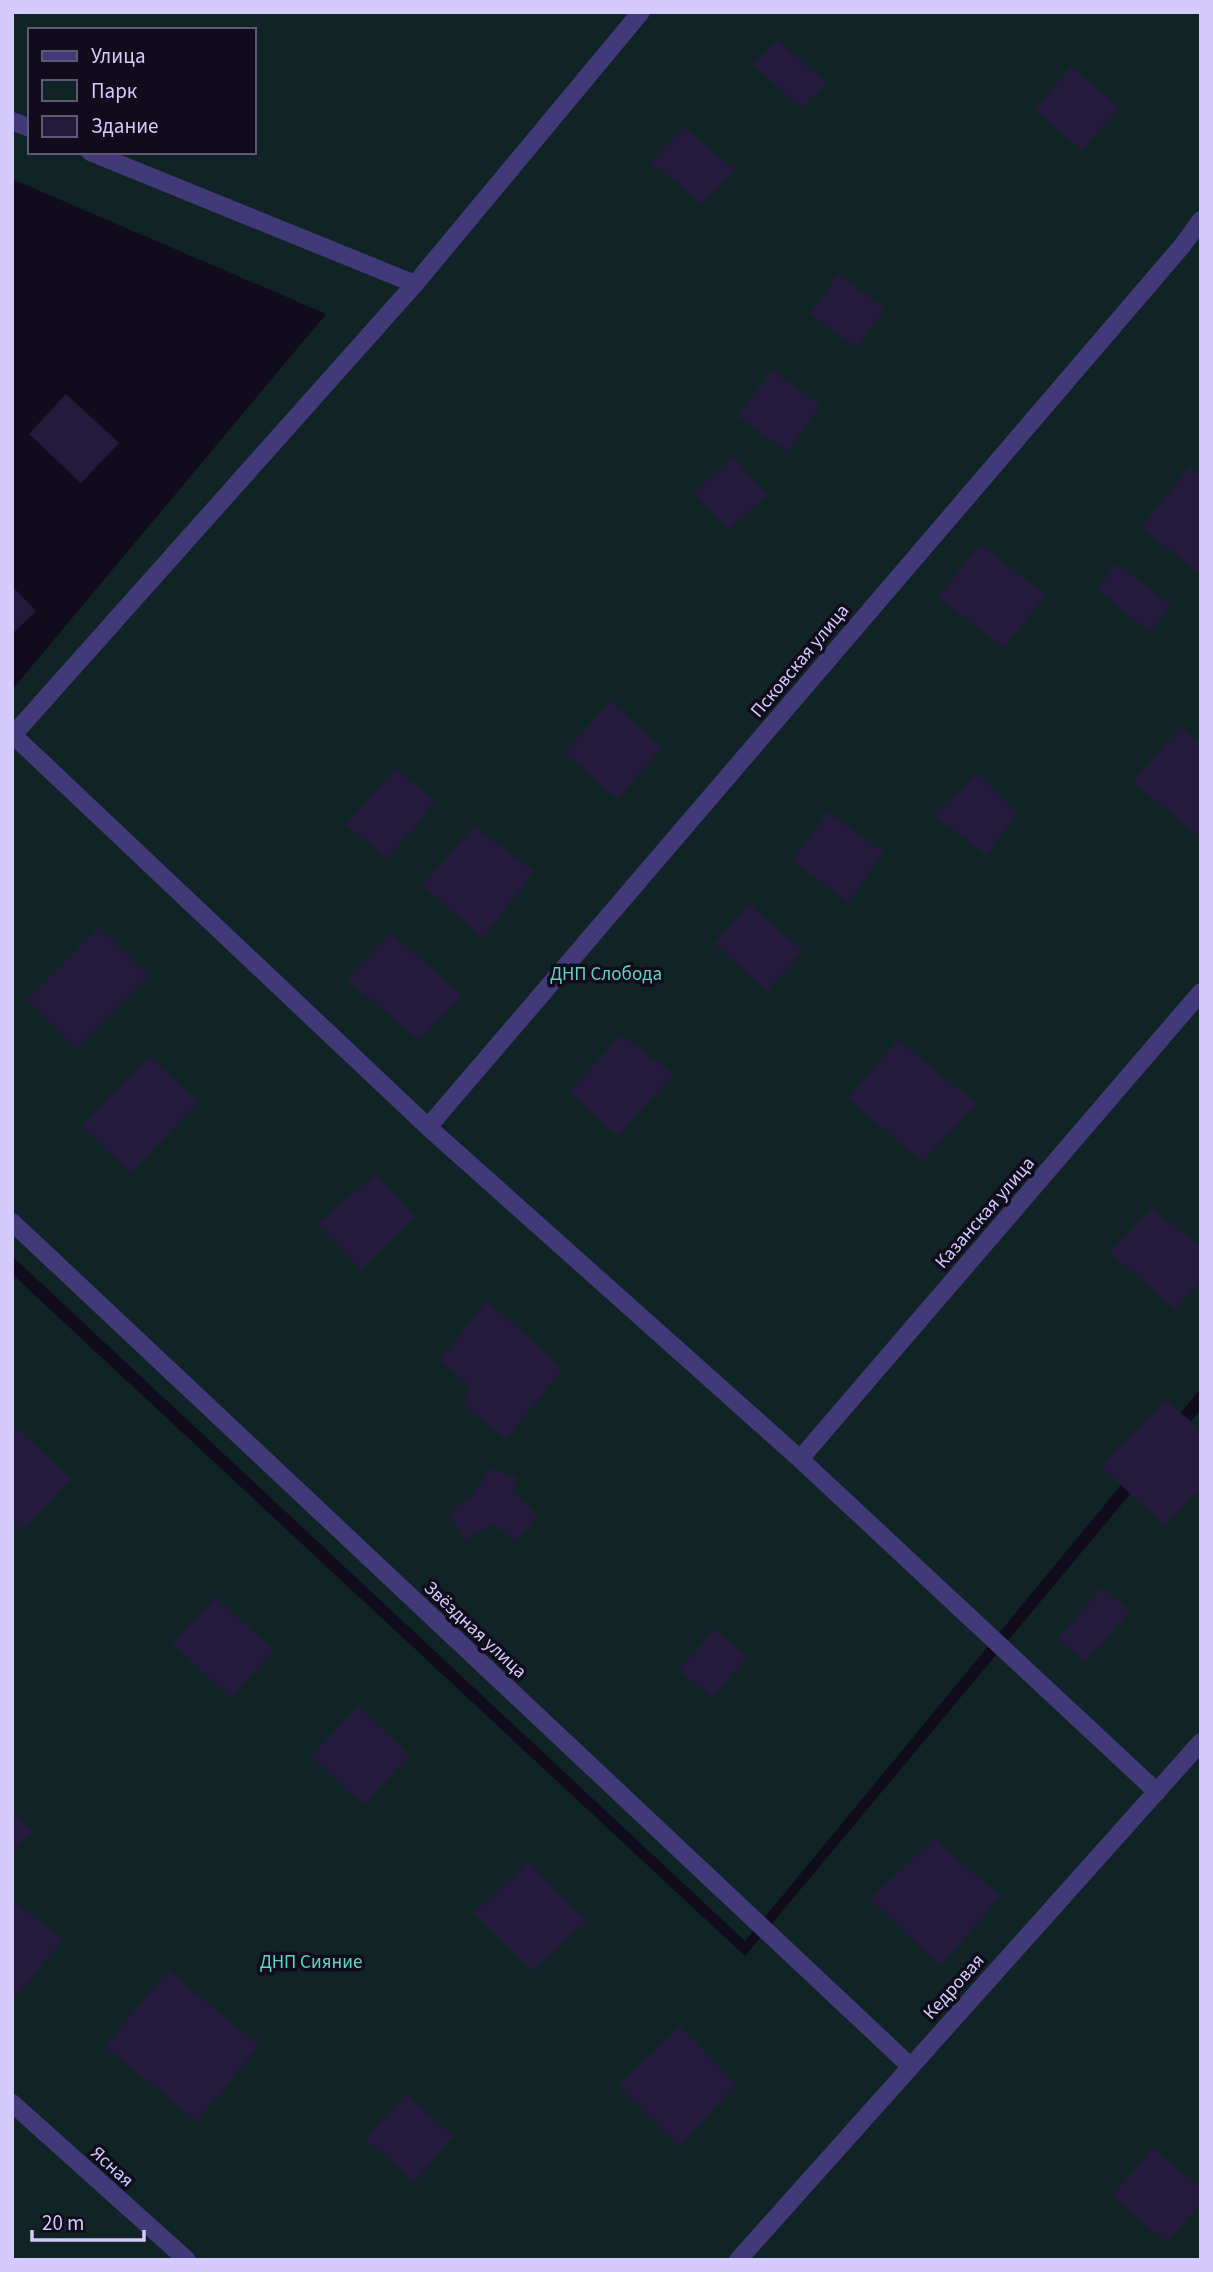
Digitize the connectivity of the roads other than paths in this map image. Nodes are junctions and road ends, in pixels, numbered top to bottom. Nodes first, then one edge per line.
1 (641, 12) edge
2 (95, 154) edge
3 (1201, 220) edge
4 (415, 284) junction
5 (1201, 992) edge
6 (428, 1127) junction
7 (12, 1222) edge
8 (800, 1459) junction
9 (1201, 1742) edge
10 (1157, 1792) junction
11 (910, 2066) junction
12 (12, 2103) edge
13 (187, 2260) edge
14 (738, 2260) edge

1 - 4 street
2 - 4 street
3 - 6 street, Псковская улица
4 - 6 street
5 - 8 street, Казанская улица
6 - 8 street
7 - 11 street, Звёздная улица
8 - 10 street
9 - 10 street, Кедровая
10 - 11 street, Кедровая
11 - 14 street, Кедровая
12 - 13 street, Ясная

